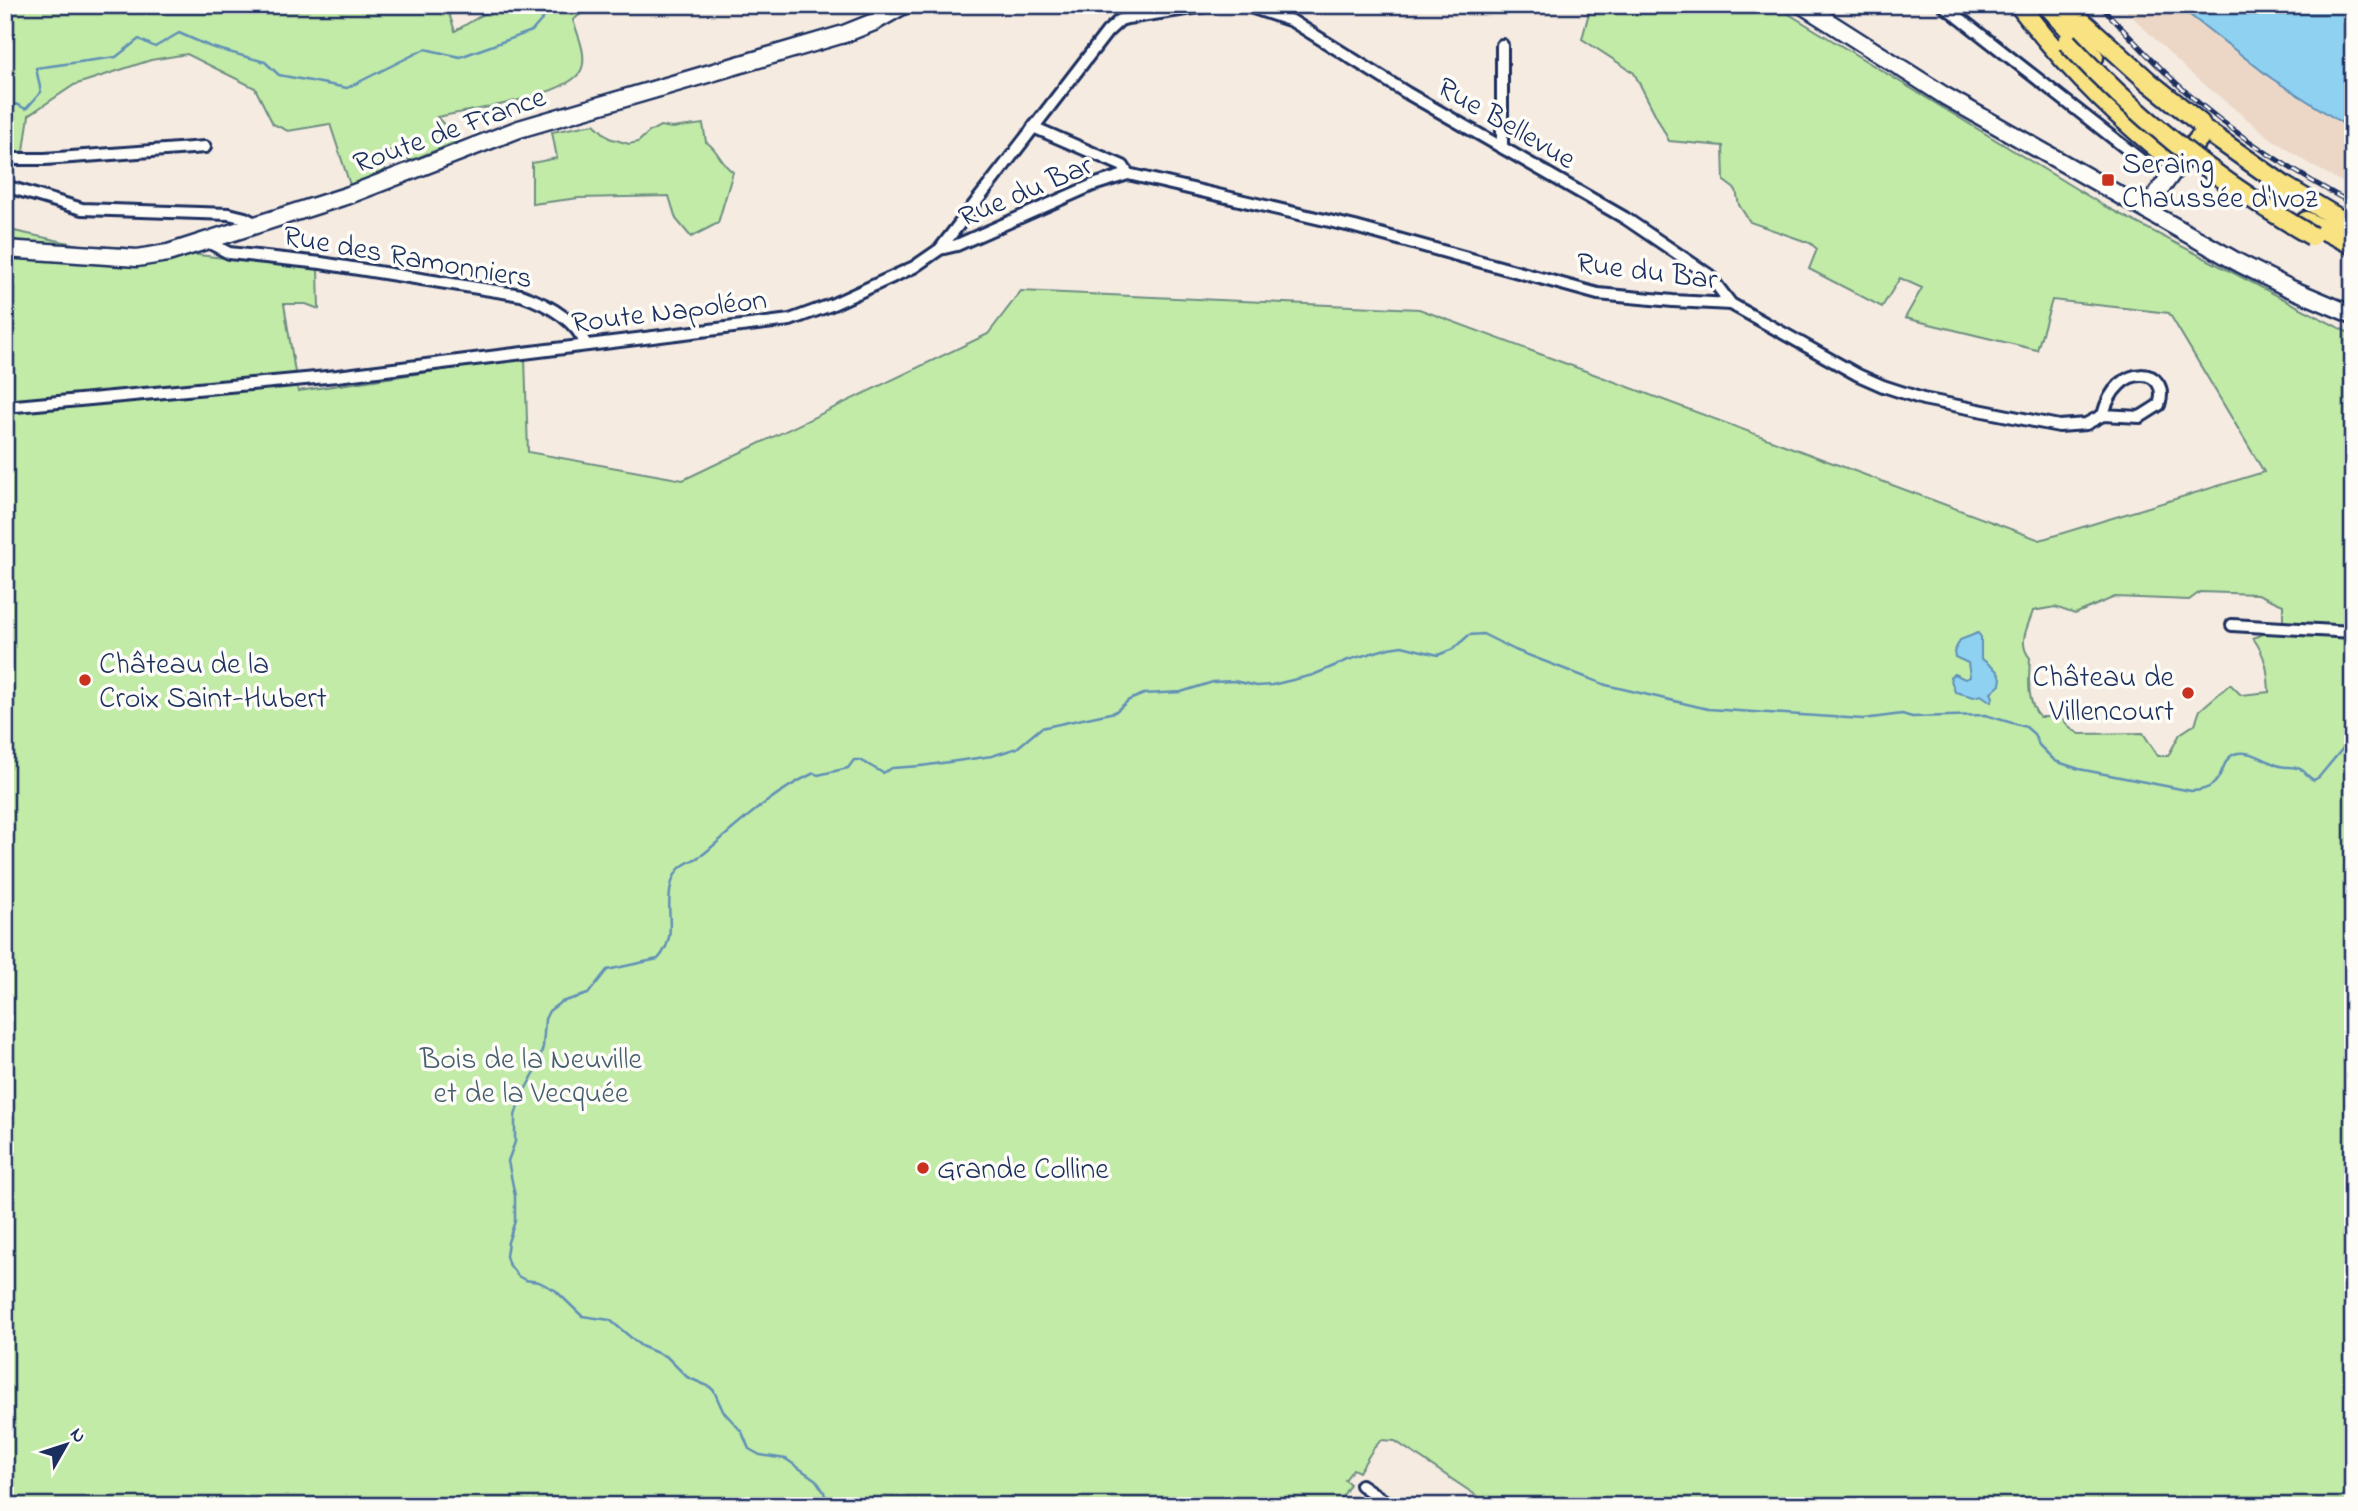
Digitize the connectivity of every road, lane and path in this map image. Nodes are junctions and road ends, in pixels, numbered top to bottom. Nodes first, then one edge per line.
1 (904, 5) edge
2 (1213, 5) edge
3 (1244, 5) edge
4 (1802, 5) edge
5 (1943, 5) edge
6 (2019, 5) edge
7 (2037, 5) edge
8 (2047, 5) edge
9 (2064, 5) edge
10 (1502, 46) dead end
11 (1033, 127) junction
12 (2203, 130) junction
13 (1502, 146) junction
14 (205, 147) dead end
15 (5, 159) edge
16 (2178, 166) junction
17 (2150, 167) dead end
18 (1128, 174) junction
19 (5, 186) edge
20 (2146, 209) junction
21 (258, 225) junction
22 (2353, 227) edge
23 (2309, 229) junction
24 (206, 242) junction
25 (2353, 245) edge
26 (5, 249) edge
27 (940, 249) junction
28 (2353, 255) edge
29 (1731, 304) junction
30 (2353, 315) edge
31 (586, 345) junction
32 (5, 408) edge
33 (2103, 415) junction
34 (2232, 625) dead end
35 (2353, 632) edge
36 (1361, 1485) dead end
37 (1392, 1506) edge

1 - 21 main road, Route de France
2 - 11 street, Route Napoléon
3 - 13 street, Rue Bellevue
4 - 20 main road
5 - 17 street
6 - 16 highway
7 - 23 highway, bridge
8 - 23 highway
9 - 12 highway
10 - 13 street
11 - 18 street, Rue du Bar
11 - 27 street, Route Napoléon
12 - 16 highway
12 - 22 highway
13 - 29 street, Rue Bellevue
14 - 15 street
16 - 20 main road
18 - 27 street, Rue du Bar
18 - 29 street, Rue du Bar
19 - 21 street
20 - 30 main road
21 - 24 main road, Route de France
23 - 25 highway
23 - 28 highway
24 - 26 main road, Route de France
24 - 31 street, Rue des Ramonniers
27 - 31 street, Route Napoléon
29 - 33 street, Rue du Bar
31 - 32 street, Route Napoléon
33 - 33 street, Rue du Bar
34 - 35 street
36 - 37 street

